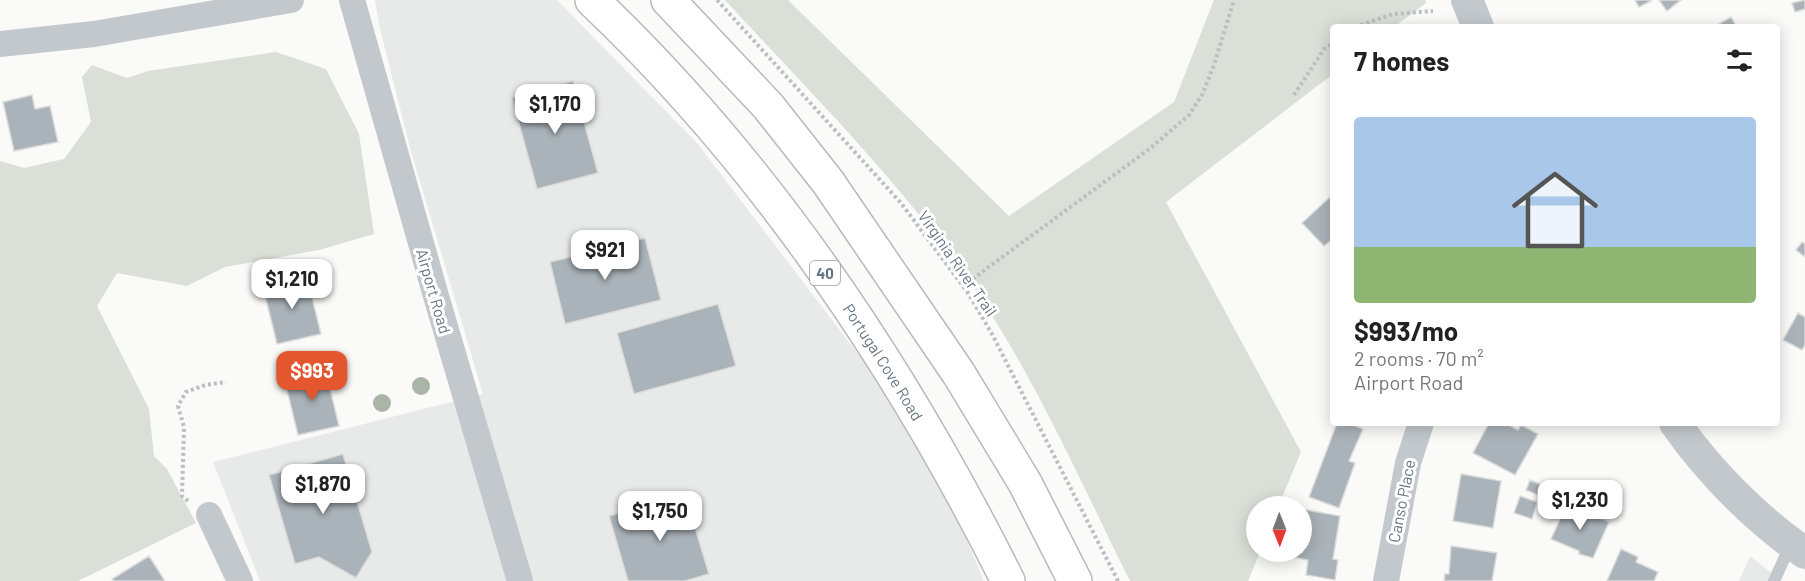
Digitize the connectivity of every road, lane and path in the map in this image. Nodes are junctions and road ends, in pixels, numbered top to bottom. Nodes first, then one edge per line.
1 (291, 0) edge
2 (352, 0) edge
3 (592, 0) edge
4 (668, 0) edge
5 (717, 0) edge
6 (1234, 0) edge
7 (1467, 0) edge
8 (1433, 11) dead end
9 (1364, 24) edge
10 (1477, 24) edge
11 (0, 44) edge
12 (1330, 45) edge
13 (1294, 94) dead end
14 (963, 286) junction
15 (226, 382) dead end
16 (1420, 426) edge
17 (1678, 426) edge
18 (209, 515) joint
19 (1798, 548) edge
20 (240, 581) edge
21 (520, 581) edge
22 (1008, 581) edge
23 (1075, 581) edge
24 (1118, 581) edge
25 (1386, 581) edge
26 (1774, 581) edge

1 - 11 street
2 - 21 street, Airport Road
3 - 22 main road, Portugal Cove Road / 40
4 - 23 main road
5 - 14 path, Virginia River Trail
6 - 14 path
7 - 10 street
8 - 9 path
12 - 13 path
14 - 24 path, Virginia River Trail
15 - 18 path
16 - 25 street, Canso Place
17 - 19 street
18 - 20 street
19 - 26 lane

